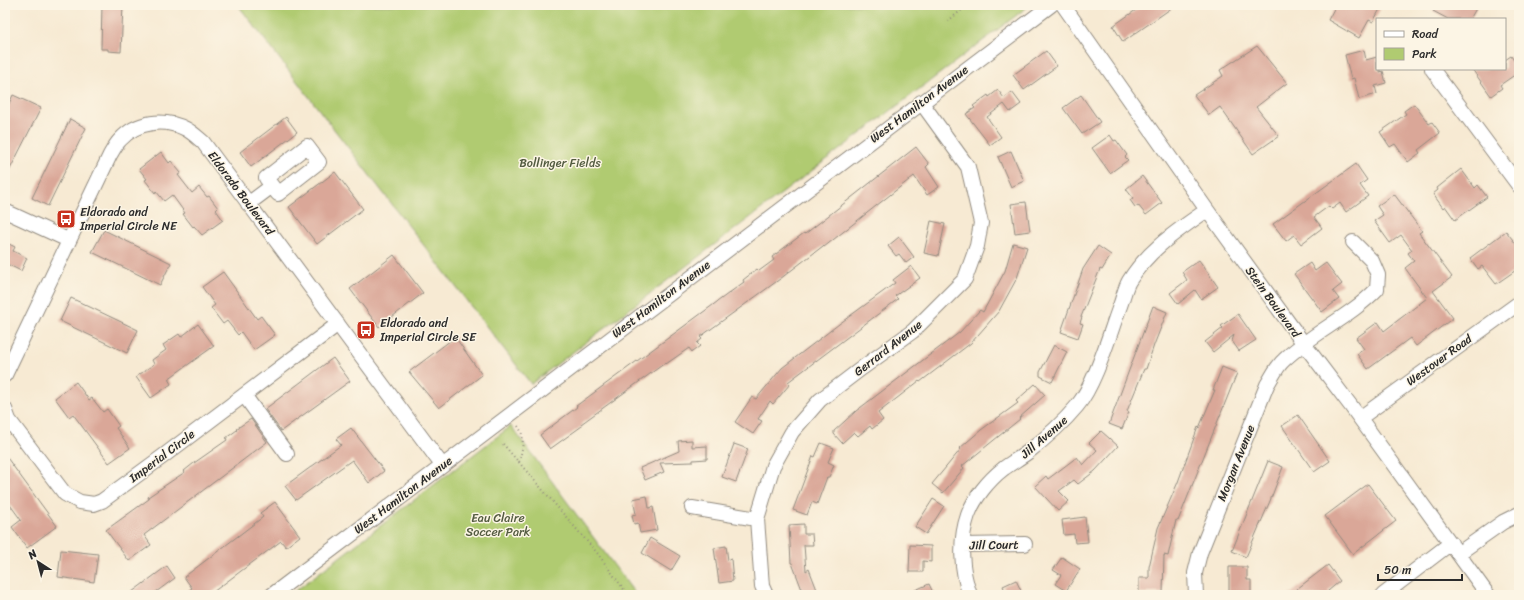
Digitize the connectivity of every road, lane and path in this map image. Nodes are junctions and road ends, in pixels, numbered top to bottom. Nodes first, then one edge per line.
1 (968, 5) edge
2 (1051, 5) edge
3 (1063, 5) edge
4 (948, 21) dead end
5 (1433, 70) edge
6 (921, 102) junction
7 (272, 186) dead end
8 (1519, 186) edge
9 (248, 204) junction
10 (1207, 210) junction
11 (5, 211) edge
12 (68, 240) junction
13 (1354, 242) dead end
14 (1519, 303) edge
15 (338, 324) junction
16 (1304, 344) junction
17 (5, 375) edge
18 (244, 395) junction
19 (5, 409) edge
20 (1360, 418) junction
21 (518, 426) dead end
22 (503, 444) dead end
23 (287, 454) dead end
24 (519, 462) junction
25 (442, 466) junction
26 (692, 508) dead end
27 (1519, 514) edge
28 (757, 519) junction
29 (1025, 544) dead end
30 (963, 545) junction
31 (1455, 548) junction
32 (272, 595) edge
33 (628, 595) edge
34 (766, 595) edge
35 (970, 595) edge
36 (1196, 595) edge
37 (1383, 595) edge
38 (1488, 595) edge

1 - 4 path
2 - 6 street, West Hamilton Avenue
3 - 10 street, Stein Boulevard
5 - 8 street
6 - 25 street, West Hamilton Avenue
6 - 28 street, Gerrard Avenue
7 - 9 street
9 - 12 street, Eldorado Boulevard
9 - 15 street, Eldorado Boulevard
10 - 16 street, Stein Boulevard
10 - 30 street, Jill Avenue
11 - 12 street
12 - 17 street
13 - 16 street, Morgan Avenue
14 - 20 street, Westover Road
15 - 18 street, Imperial Circle
15 - 25 street, Eldorado Boulevard
16 - 20 street, Stein Boulevard
16 - 36 street, Morgan Avenue
18 - 19 street, Imperial Circle
18 - 23 street
20 - 31 street, Stein Boulevard
21 - 24 path
22 - 24 path
24 - 33 path
25 - 32 street, West Hamilton Avenue
26 - 28 street
27 - 31 street
28 - 34 street, Gerrard Avenue
29 - 30 street, Jill Court
30 - 35 street, Jill Avenue
31 - 37 street
31 - 38 street, Stein Boulevard

